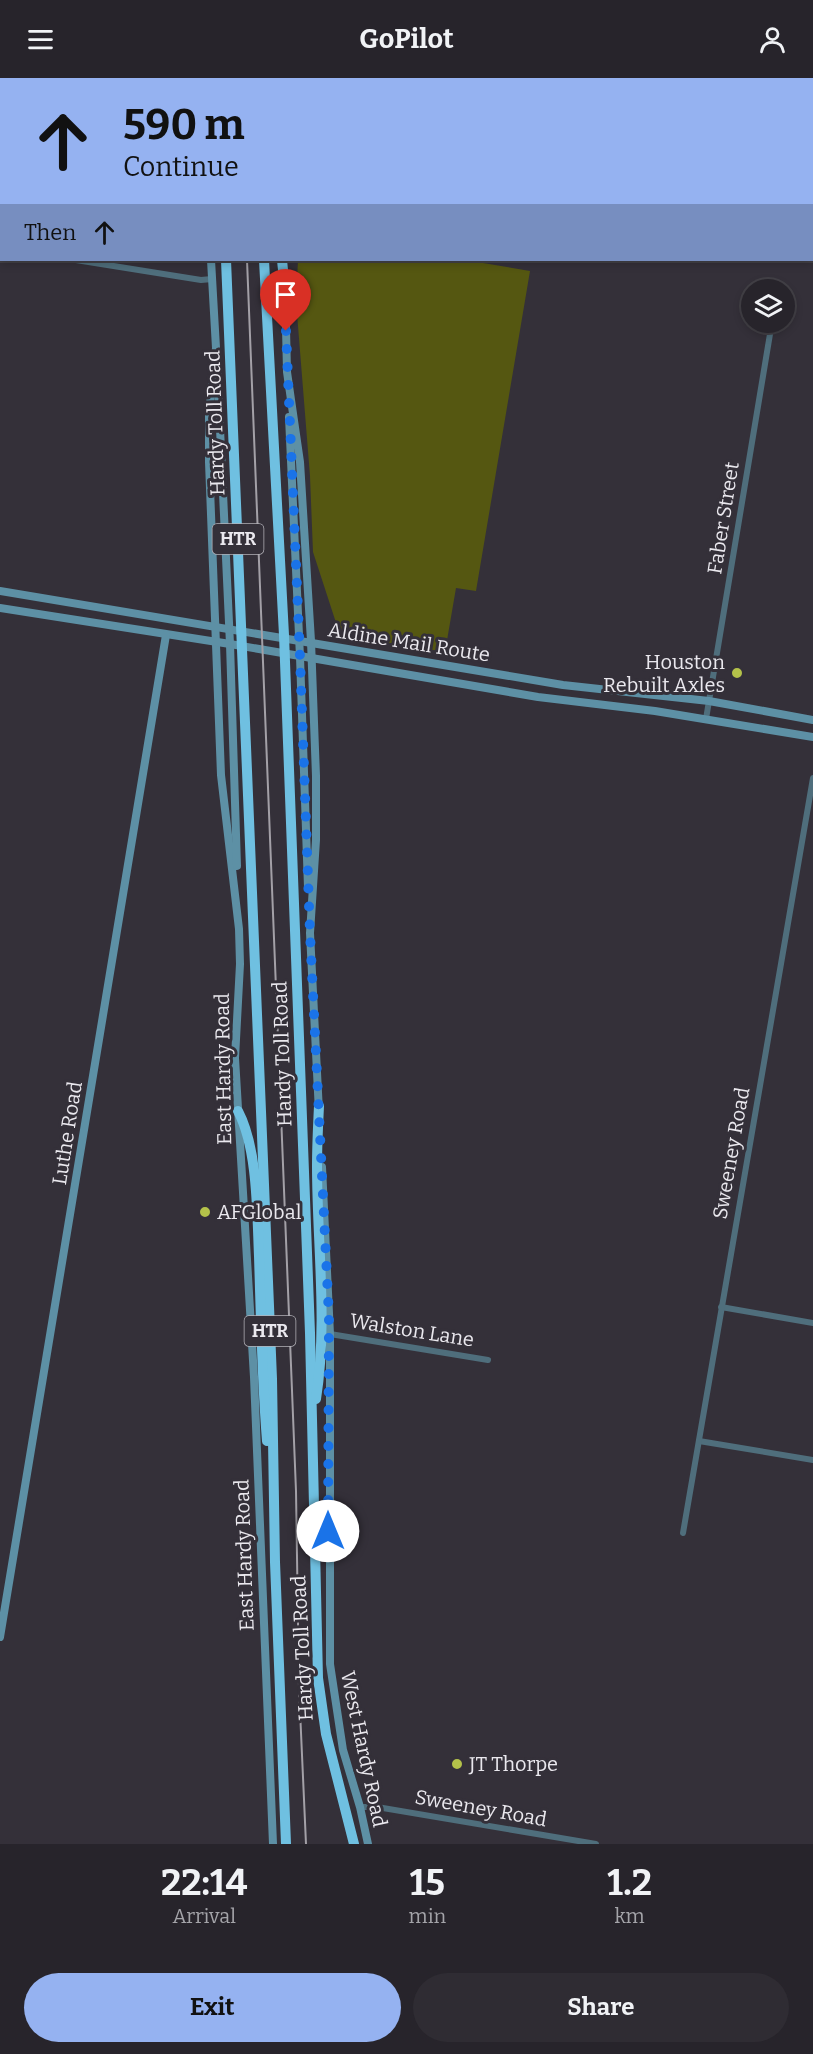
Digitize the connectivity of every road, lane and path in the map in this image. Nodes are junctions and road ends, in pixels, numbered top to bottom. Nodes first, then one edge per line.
1 (82, 261) edge
2 (211, 261) edge
3 (226, 261) edge
4 (264, 261) edge
5 (282, 261) edge
6 (287, 261) edge
7 (212, 279) junction
8 (285, 290) junction
9 (770, 333) edge
10 (216, 348) junction
11 (287, 372) junction
12 (0, 591) edge
13 (44, 597) junction
14 (0, 608) edge
15 (42, 615) junction
16 (229, 628) junction
17 (166, 635) junction
18 (299, 641) junction
19 (230, 644) junction
20 (300, 657) junction
21 (456, 667) junction
22 (457, 684) junction
23 (596, 688) junction
24 (709, 701) junction
25 (595, 705) junction
26 (706, 719) junction
27 (813, 720) edge
28 (813, 737) edge
29 (813, 778) edge
30 (239, 929) junction
31 (310, 933) junction
32 (319, 1106) junction
33 (238, 1111) junction
34 (721, 1307) junction
35 (813, 1323) edge
36 (330, 1334) junction
37 (488, 1360) dead end
38 (312, 1429) junction
39 (699, 1441) junction
40 (813, 1460) edge
41 (683, 1533) dead end
42 (275, 1562) junction
43 (0, 1637) edge
44 (360, 1807) junction
45 (273, 1844) edge
46 (286, 1844) edge
47 (354, 1844) edge
48 (368, 1844) edge
49 (596, 1844) edge

1 - 7 street
2 - 7 main road, East Hardy Road
3 - 42 highway, Hardy Toll Road / HTR
4 - 38 highway, Hardy Toll Road / HTR
5 - 8 highway
6 - 8 main road, West Hardy Road
7 - 10 main road, East Hardy Road
8 - 11 main road, West Hardy Road
9 - 24 street, Faber Street
10 - 16 main road
10 - 30 main road, East Hardy Road
11 - 18 main road
11 - 31 main road, West Hardy Road
12 - 13 main road, Aldine Mail Route
13 - 15 main road
13 - 16 main road, Aldine Mail Route
14 - 15 main road, Aldine Mail Route
15 - 17 main road, Aldine Mail Route
16 - 18 main road, Aldine Mail Route
16 - 19 main road
17 - 19 main road, Aldine Mail Route
17 - 43 main road, Luthe Road
18 - 20 main road
18 - 21 main road, Aldine Mail Route
19 - 20 main road, Aldine Mail Route
19 - 30 main road
20 - 22 main road, Aldine Mail Route
20 - 31 main road
21 - 22 main road
21 - 23 main road, Aldine Mail Route
22 - 25 main road, Aldine Mail Route
23 - 24 main road, Aldine Mail Route
23 - 25 main road
24 - 26 street, Faber Street
24 - 27 main road, Aldine Mail Route
25 - 26 main road, Aldine Mail Route
26 - 28 main road, Aldine Mail Route
29 - 34 street, Sweeney Road
30 - 33 main road, East Hardy Road
31 - 32 main road, West Hardy Road
32 - 36 main road, West Hardy Road
32 - 38 highway
33 - 42 highway
33 - 45 main road, East Hardy Road
34 - 35 street
34 - 39 street, Sweeney Road
36 - 37 street, Walston Lane
36 - 44 main road, West Hardy Road
38 - 47 highway, Hardy Toll Road / HTR
39 - 40 street
39 - 41 street, Sweeney Road
42 - 46 highway, Hardy Toll Road / HTR
44 - 48 main road, West Hardy Road
44 - 49 street, Sweeney Road

